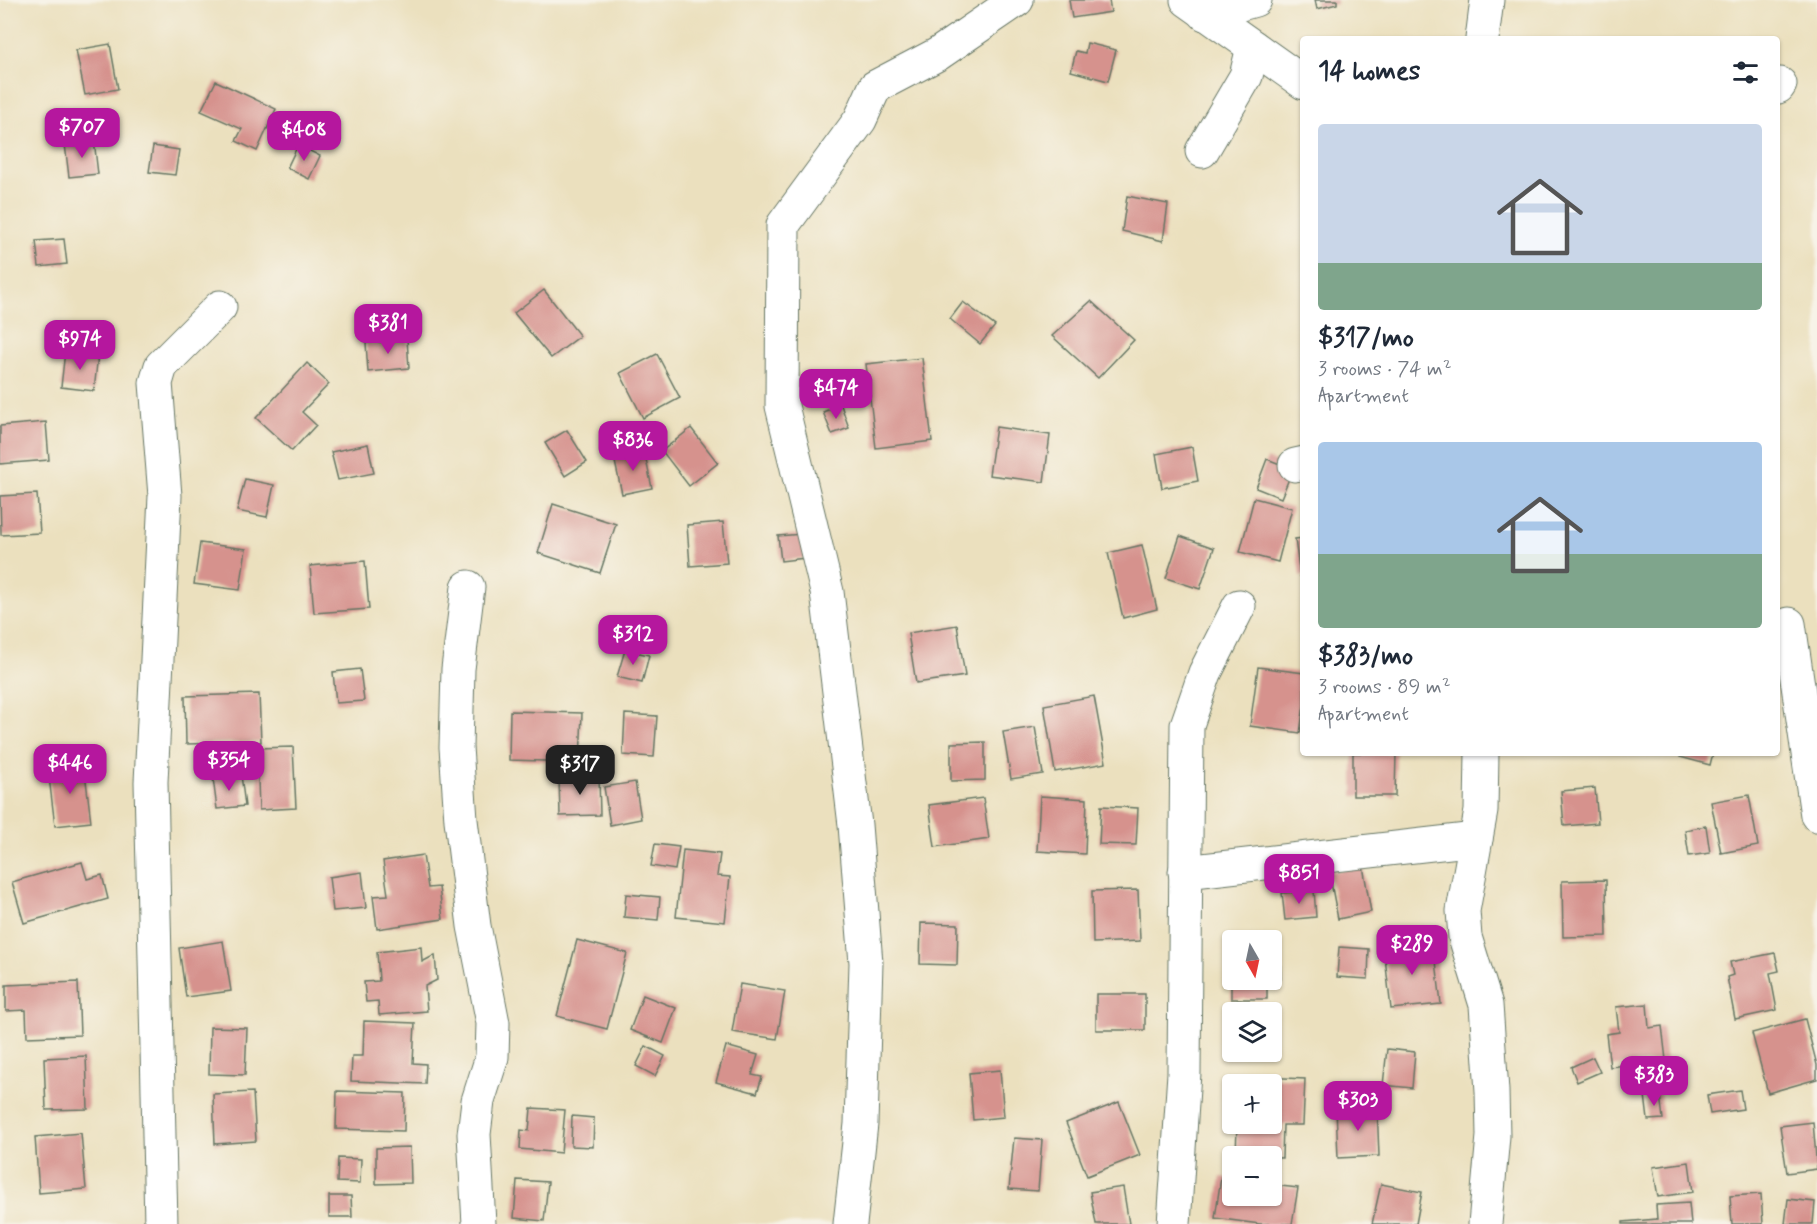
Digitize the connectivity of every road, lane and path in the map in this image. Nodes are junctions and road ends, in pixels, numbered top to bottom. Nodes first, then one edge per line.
1 (1017, 0) edge
2 (1255, 0) edge
3 (1488, 0) edge
4 (1196, 7) edge
5 (1482, 36) edge
6 (1253, 47) junction
7 (1300, 80) edge
8 (1202, 152) dead end
9 (220, 307) dead end
10 (468, 587) dead end
11 (1239, 606) dead end
12 (1789, 624) dead end
13 (1482, 756) edge
14 (1817, 815) edge
15 (1476, 839) junction
16 (1185, 872) junction
17 (161, 1224) edge
18 (478, 1224) edge
19 (850, 1224) edge
20 (1174, 1224) edge
21 (1485, 1224) edge

1 - 19 street
2 - 4 street
3 - 5 street
4 - 6 street
6 - 7 street
6 - 8 street
9 - 17 street
10 - 18 street
11 - 16 street
12 - 14 street
13 - 15 street
15 - 16 street
15 - 21 street
16 - 20 street

